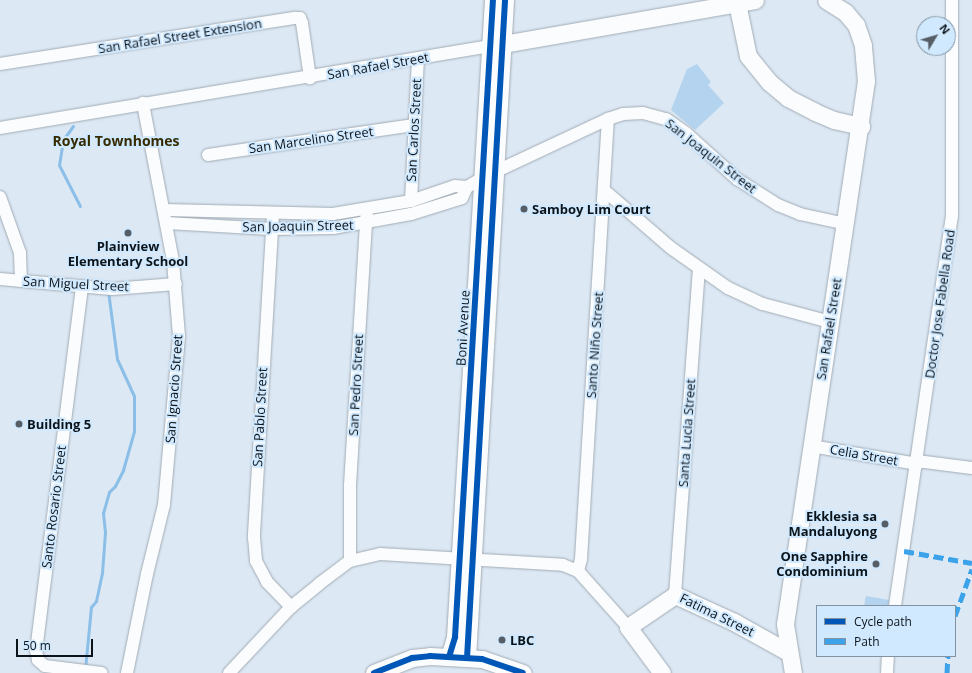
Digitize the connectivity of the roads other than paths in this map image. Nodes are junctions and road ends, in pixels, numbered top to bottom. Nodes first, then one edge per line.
1 (493, 0) edge
2 (505, 0) edge
3 (755, 0) edge
4 (826, 0) edge
5 (952, 0) edge
6 (737, 3) junction
7 (497, 45) junction
8 (418, 59) junction
9 (0, 64) edge
10 (310, 78) junction
11 (143, 103) junction
12 (608, 119) junction
13 (414, 125) junction
14 (860, 126) junction
15 (0, 128) edge
16 (208, 155) dead end
17 (490, 174) junction
18 (467, 187) junction
19 (605, 191) junction
20 (0, 197) edge
21 (411, 202) junction
22 (165, 210) junction
23 (367, 210) junction
24 (273, 214) junction
25 (167, 223) junction
26 (366, 224) junction
27 (846, 224) junction
28 (271, 229) junction
29 (699, 270) junction
30 (0, 279) edge
31 (21, 281) junction
32 (176, 284) junction
33 (82, 287) junction
34 (830, 322) junction
35 (811, 446) junction
36 (917, 462) junction
37 (972, 468) edge
38 (467, 558) junction
39 (350, 562) junction
40 (578, 571) junction
41 (675, 595) junction
42 (895, 605) edge
43 (291, 607) junction
44 (628, 627) junction
45 (788, 652) junction
46 (449, 657) junction
47 (888, 657) edge
48 (467, 658) junction
49 (102, 673) edge
50 (127, 673) edge
51 (229, 673) edge
52 (374, 673) edge
53 (523, 673) edge
54 (662, 673) edge
55 (793, 673) edge
56 (888, 673) edge

1 - 7 street, Boni Avenue
2 - 7 street, Boni Avenue
3 - 6 street, San Rafael Street
4 - 14 street, San Rafael Street
5 - 36 street, Doctor Jose Fabella Road
6 - 7 street, San Rafael Street
6 - 14 street
7 - 8 street, San Rafael Street
7 - 17 street, Boni Avenue
8 - 10 street, San Rafael Street
8 - 13 street, San Carlos Street
9 - 10 street, San Rafael Street Extension
10 - 11 street, San Rafael Street
11 - 15 street, San Rafael Street
11 - 22 street, San Ignacio Street
12 - 17 street, San Joaquin Street
12 - 19 street, Santo Niño Street
12 - 27 street, San Joaquin Street
13 - 16 street, San Marcelino Street
13 - 21 street, San Carlos Street
14 - 27 street, San Rafael Street
17 - 18 street, San Joaquin Street
17 - 38 street, Boni Avenue
18 - 21 street, San Joaquin Street
18 - 26 street, San Joaquin Street
19 - 29 street
19 - 40 street, Santo Niño Street
20 - 31 street
21 - 23 street, San Joaquin Street
22 - 24 street, San Joaquin Street
22 - 25 street, San Ignacio Street
23 - 24 street, San Joaquin Street
23 - 26 street, San Pedro Street
24 - 28 street, San Pablo Street
25 - 28 street, San Joaquin Street
25 - 32 street, San Ignacio Street
26 - 28 street, San Joaquin Street
26 - 39 street, San Pedro Street
27 - 34 street, San Rafael Street
28 - 43 street, San Pablo Street
29 - 34 street
29 - 41 street, Santa Lucia Street
30 - 31 street, San Miguel Street
31 - 33 street, San Miguel Street
32 - 33 street, San Miguel Street
32 - 50 street, San Ignacio Street
33 - 49 street, Santo Rosario Street
34 - 35 street, San Rafael Street
35 - 36 street, Celia Street
35 - 45 street, San Rafael Street
36 - 37 street, Celia Street
36 - 42 street, Doctor Jose Fabella Road
38 - 39 street
38 - 40 street
38 - 46 street, Boni Avenue
38 - 48 street, Boni Avenue
39 - 43 street
40 - 44 street
41 - 44 street, Fatima Street
41 - 45 street, Fatima Street
43 - 51 street
44 - 54 street
45 - 55 street, San Rafael Street
46 - 48 street
46 - 52 street
47 - 56 street
48 - 53 street

